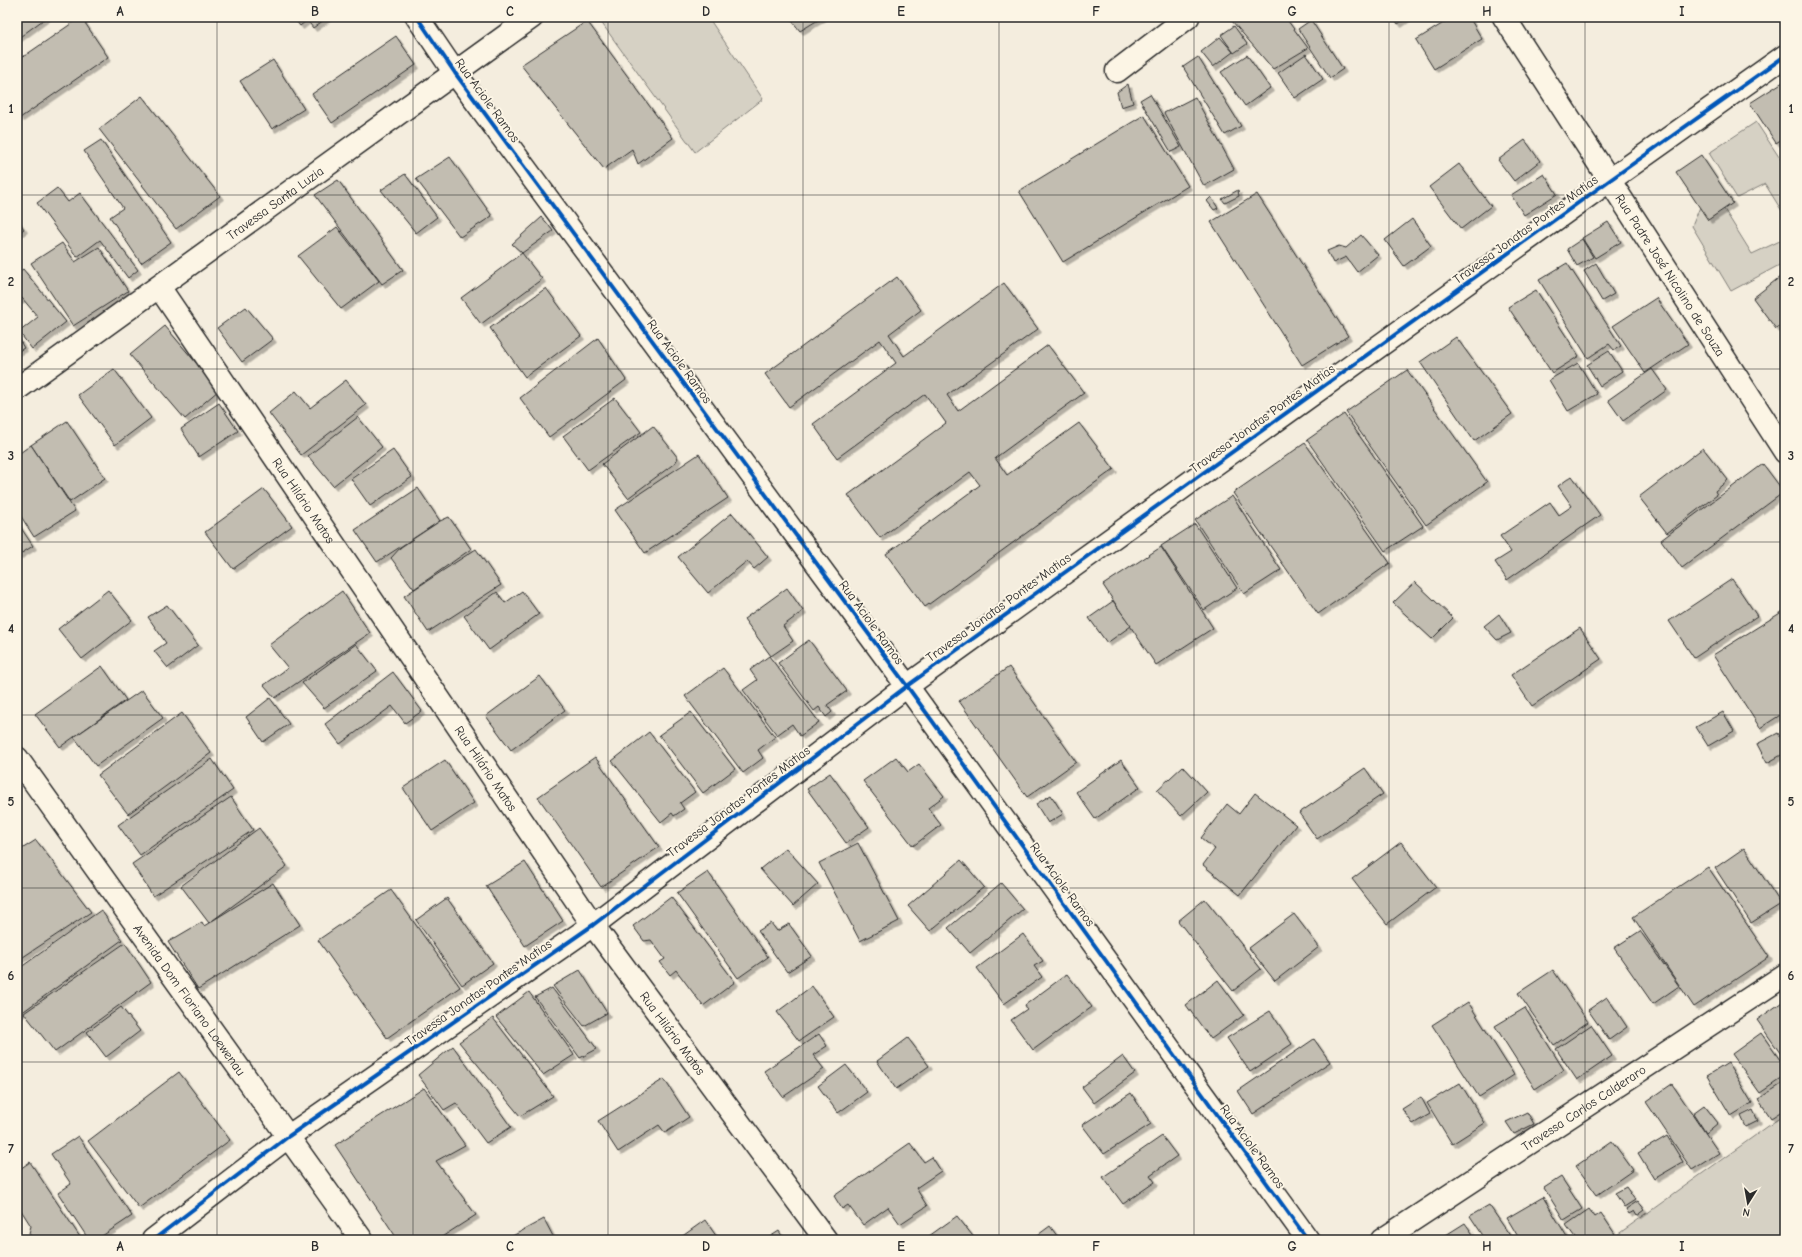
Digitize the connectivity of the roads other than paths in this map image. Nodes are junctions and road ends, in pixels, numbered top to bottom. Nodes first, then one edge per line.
1 (417, 17) edge
2 (532, 17) edge
3 (1188, 17) edge
4 (1504, 17) edge
5 (1785, 56) edge
6 (1117, 70) dead end
7 (455, 73) junction
8 (1610, 180) junction
9 (158, 287) junction
10 (17, 389) edge
11 (1785, 452) edge
12 (906, 686) junction
13 (17, 758) edge
14 (593, 925) junction
15 (1785, 975) edge
16 (289, 1136) junction
17 (153, 1240) edge
18 (362, 1240) edge
19 (826, 1240) edge
20 (1308, 1240) edge
21 (1382, 1240) edge

1 - 7 street, Rua Aciole Ramos
2 - 7 street, Travessa Santa Luzia
3 - 6 street
4 - 8 street, Rua Padre José Nicolino de Souza
5 - 8 street, Travessa Jonatas Pontes Matias
7 - 9 street, Travessa Santa Luzia
7 - 12 street, Rua Aciole Ramos
8 - 11 street, Rua Padre José Nicolino de Souza
8 - 12 street, Travessa Jonatas Pontes Matias
9 - 10 street, Travessa Santa Luzia
9 - 14 street, Rua Hilário Matos
12 - 14 street, Travessa Jonatas Pontes Matias
12 - 20 street, Rua Aciole Ramos
13 - 16 street, Avenida Dom Floriano Loewenau
14 - 16 street, Travessa Jonatas Pontes Matias
14 - 19 street, Rua Hilário Matos
15 - 21 street, Travessa Carlos Calderaro
16 - 17 street, Travessa Jonatas Pontes Matias
16 - 18 street, Avenida Dom Floriano Loewenau

